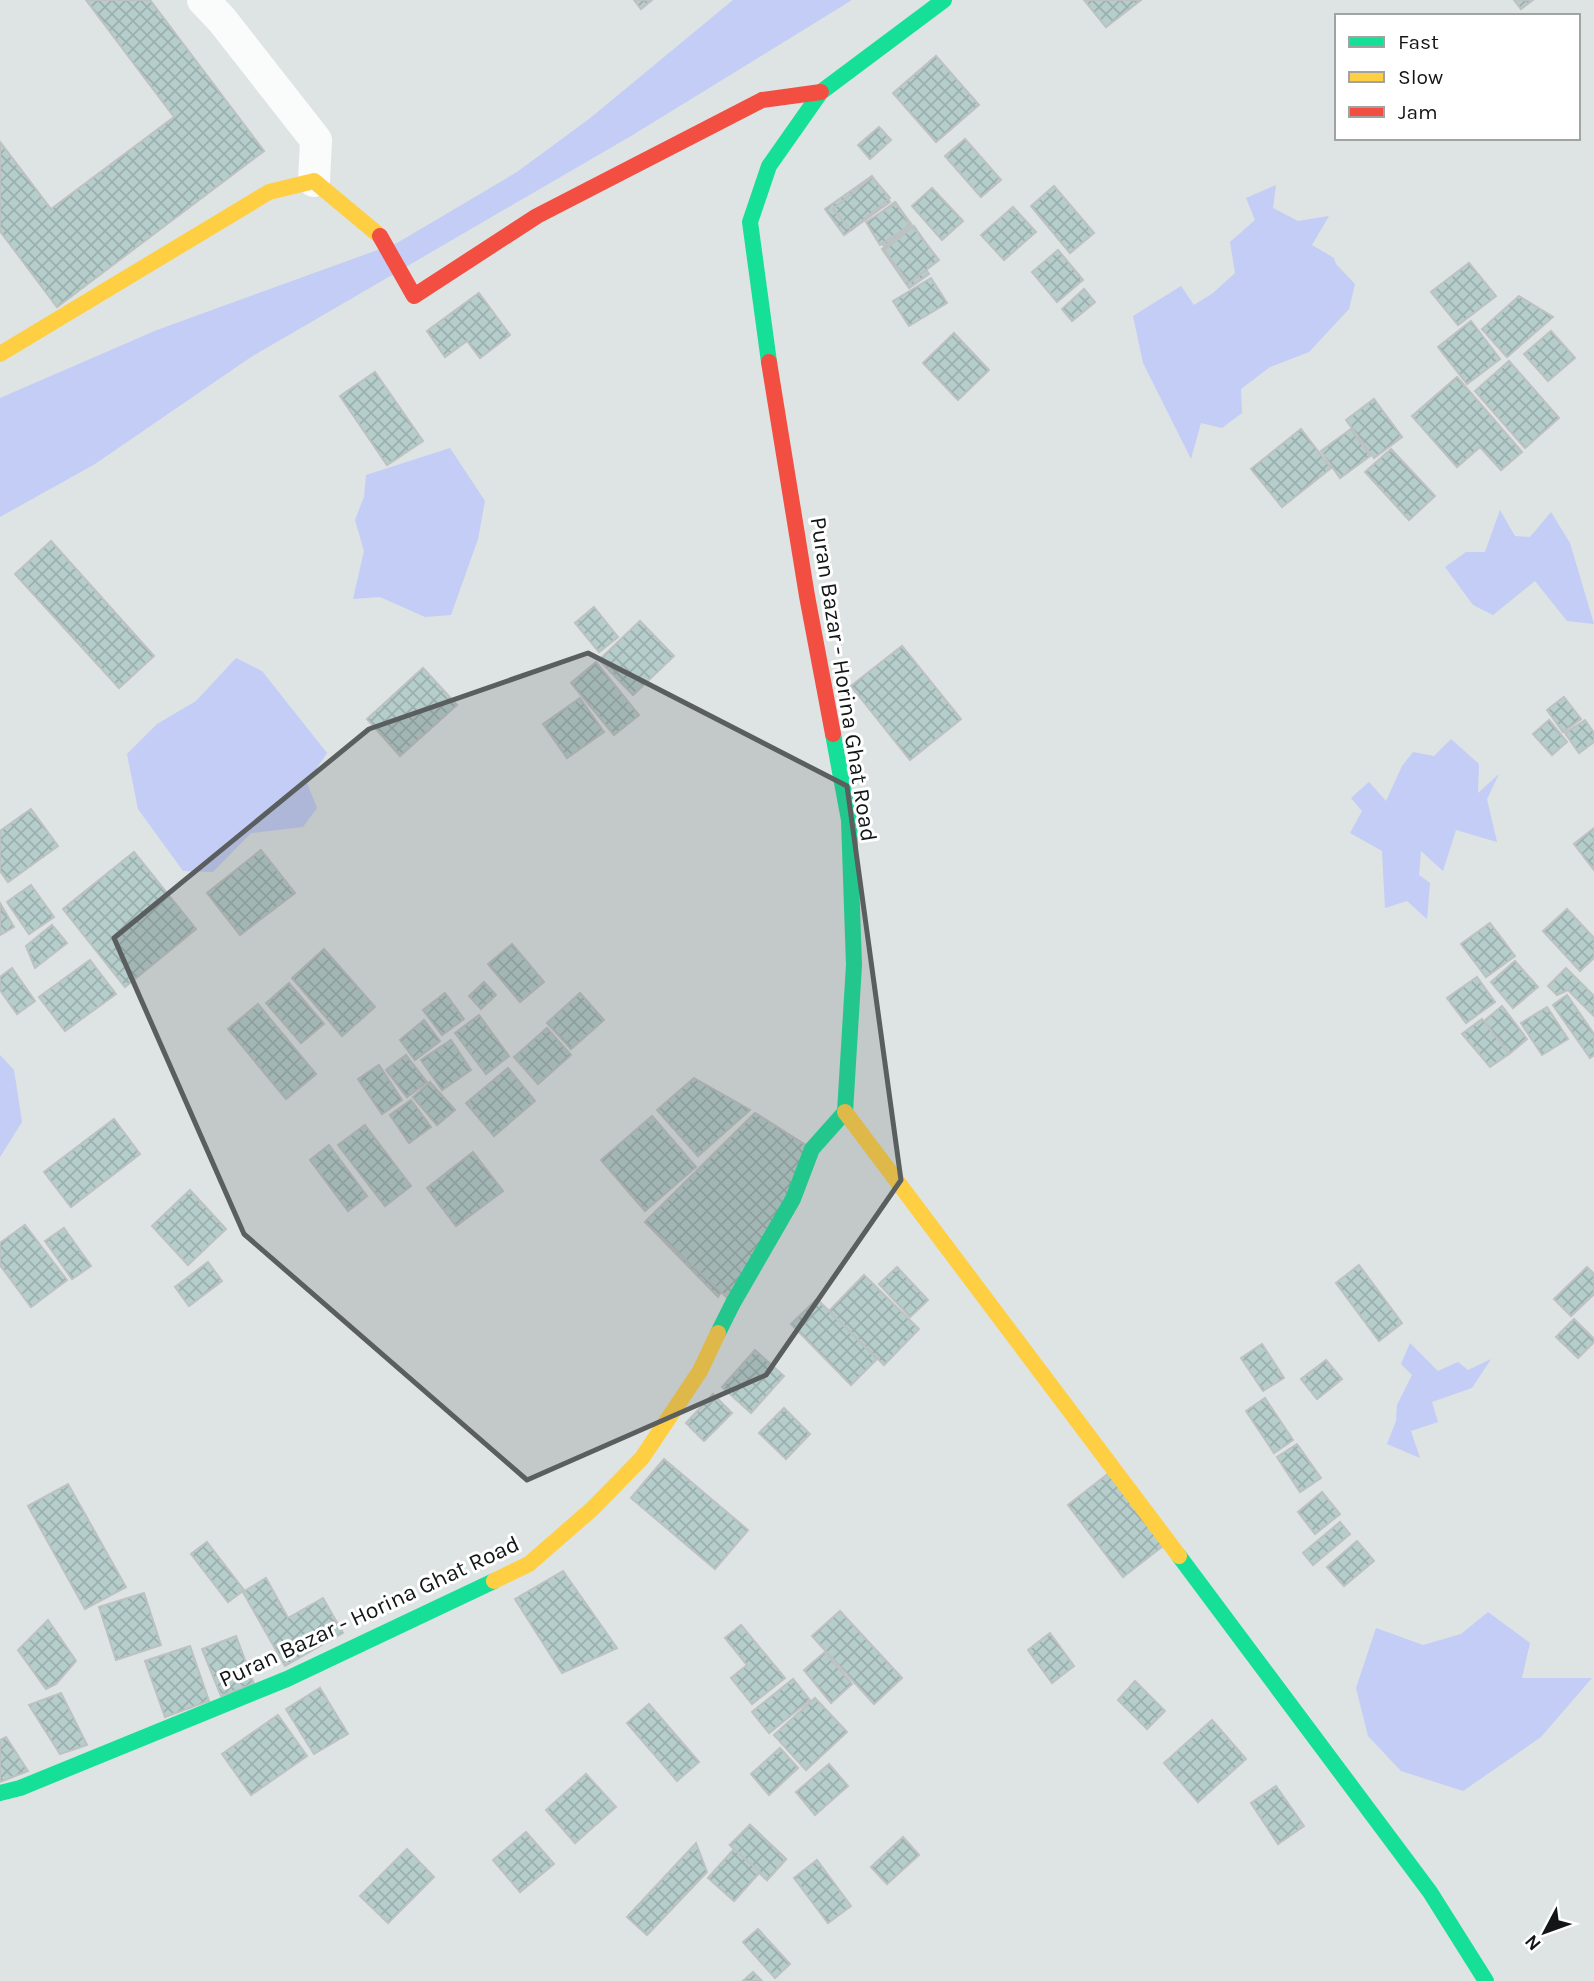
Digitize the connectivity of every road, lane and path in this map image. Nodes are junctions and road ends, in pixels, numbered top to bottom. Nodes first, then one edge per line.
1 (203, 0) edge
2 (944, 0) edge
3 (821, 92) junction
4 (314, 181) junction
5 (0, 354) edge
6 (845, 1112) junction
7 (0, 1793) edge
8 (1486, 1981) edge

1 - 4 street
2 - 3 main road, Puran Bazar - Horina Ghat Road
3 - 4 main road
3 - 6 main road, Puran Bazar - Horina Ghat Road
4 - 5 main road
6 - 7 main road, Puran Bazar - Horina Ghat Road
6 - 8 main road

